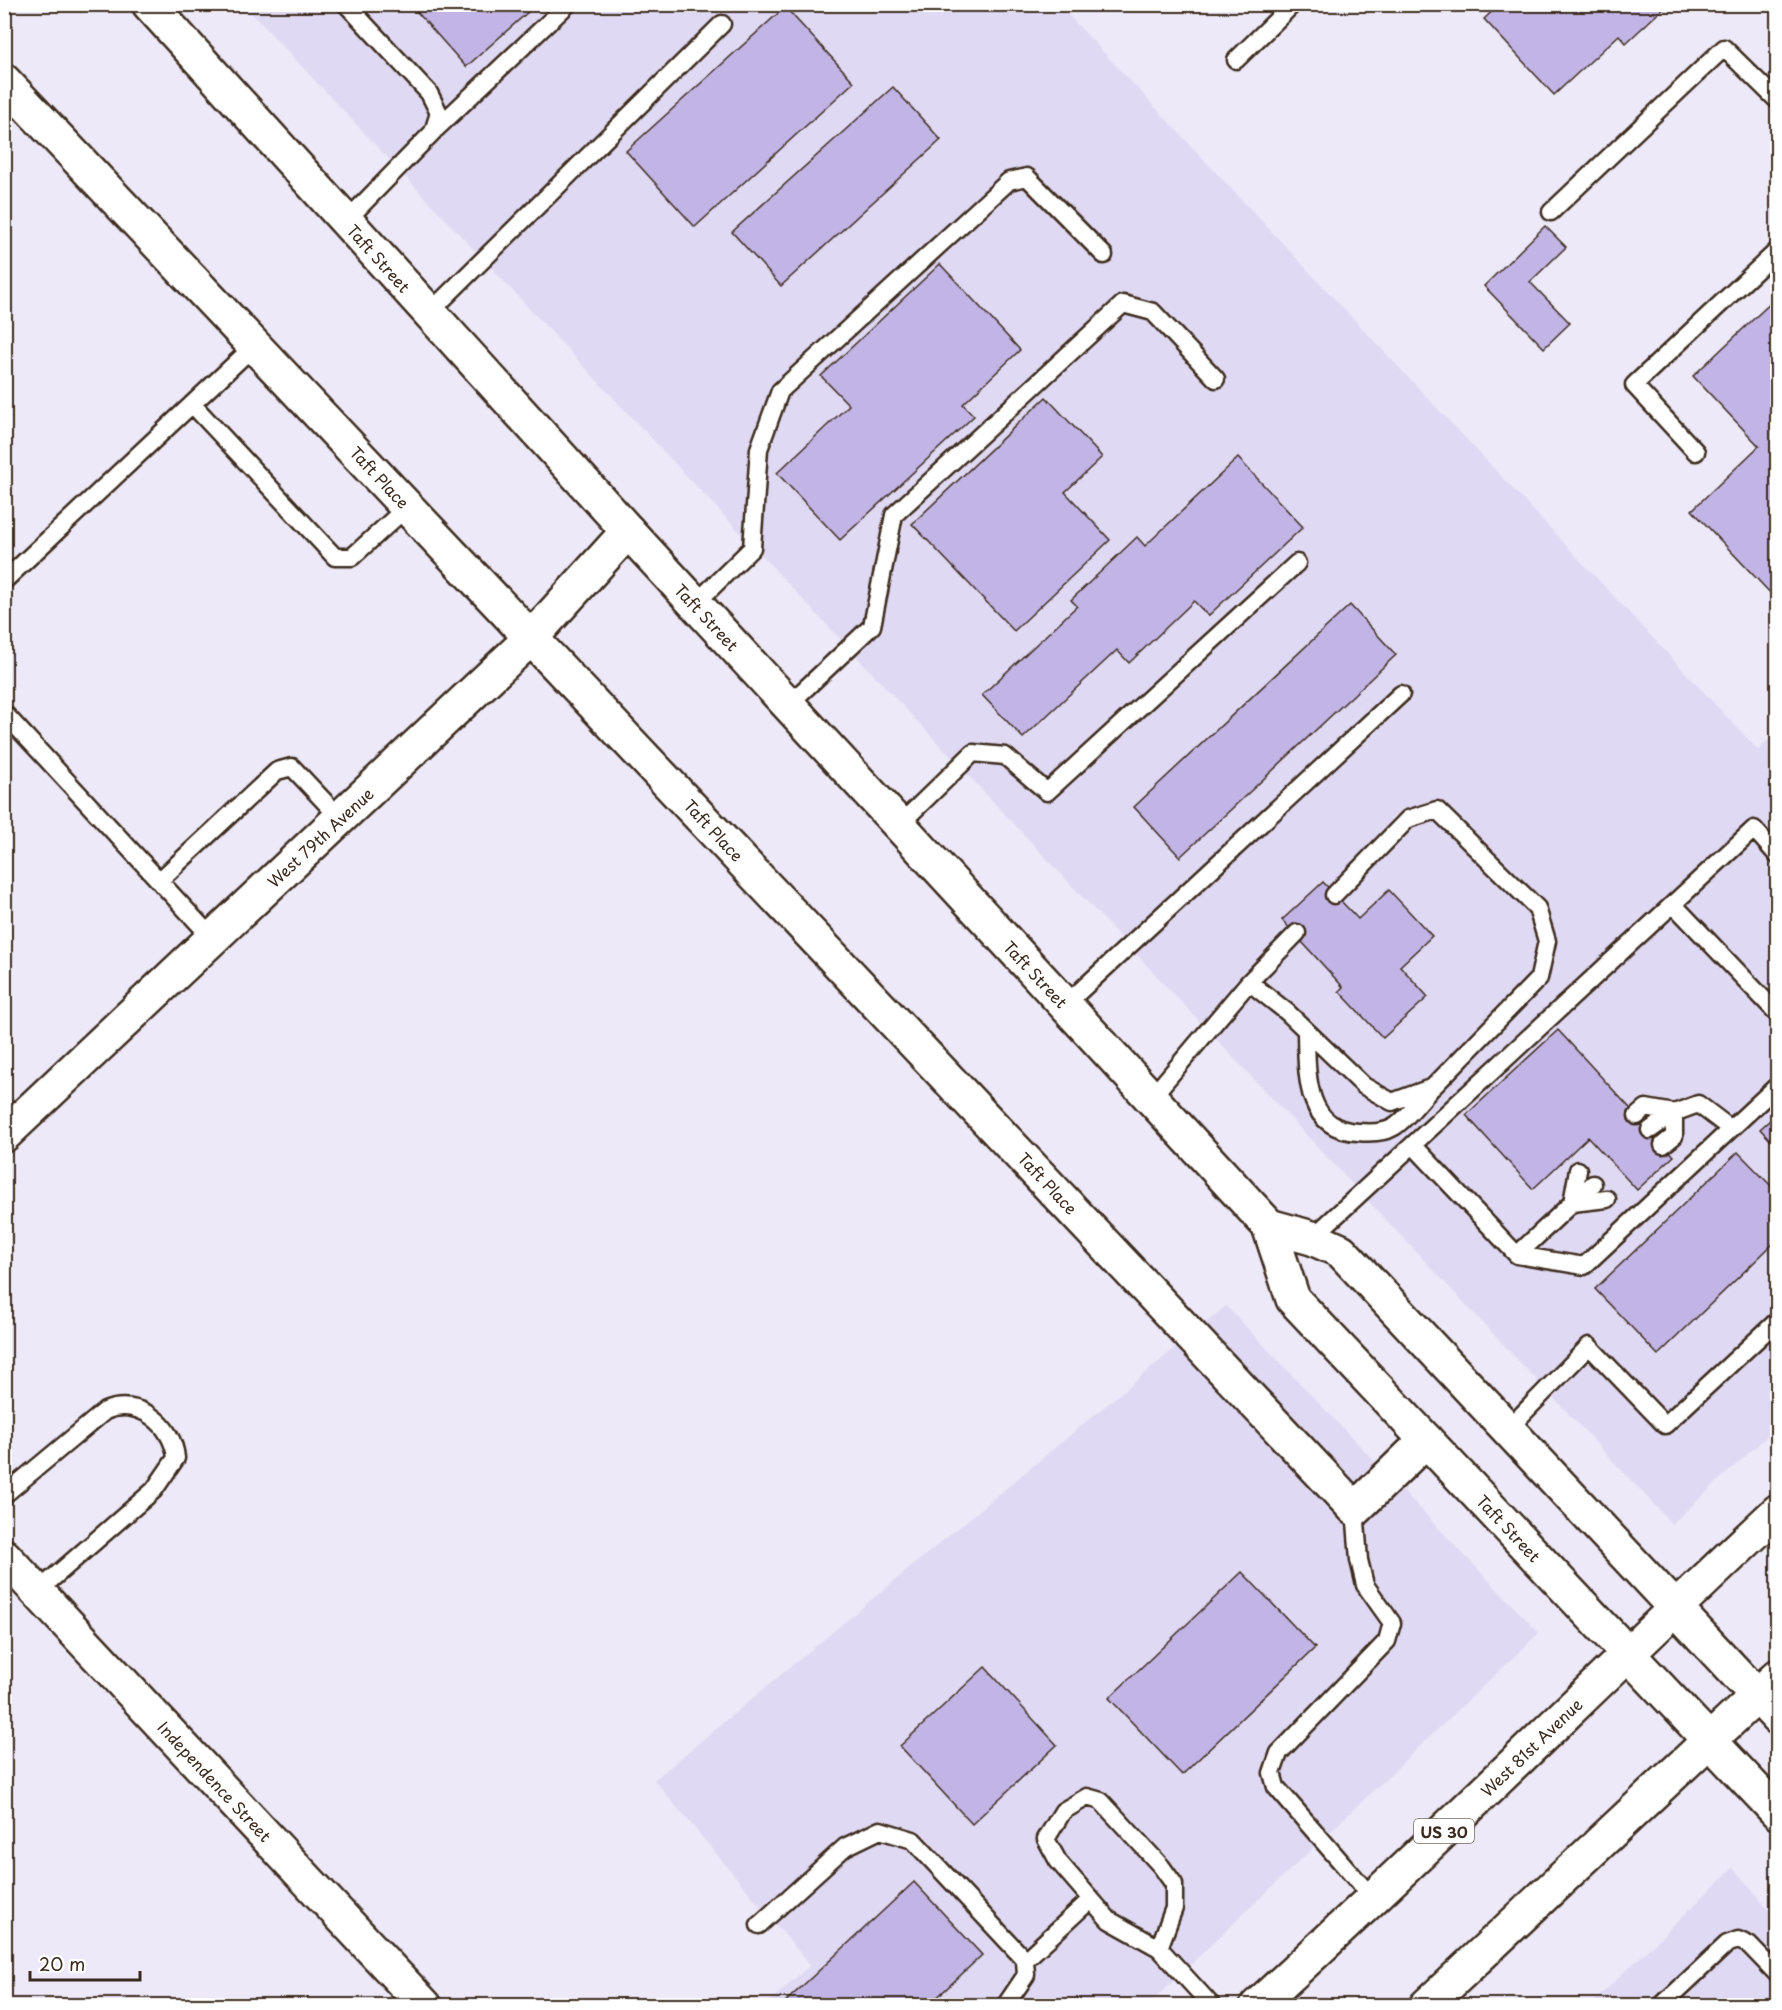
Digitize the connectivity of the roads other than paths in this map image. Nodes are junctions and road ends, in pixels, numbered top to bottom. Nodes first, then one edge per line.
1 (149, 4) edge
2 (346, 4) edge
3 (568, 4) edge
4 (1293, 4) edge
5 (722, 24) dead end
6 (1236, 60) dead end
7 (4, 81) edge
8 (1778, 101) edge
9 (433, 132) junction
10 (1551, 212) dead end
11 (346, 221) junction
12 (1778, 250) edge
13 (1104, 255) dead end
14 (429, 313) junction
15 (255, 345) junction
16 (1216, 379) dead end
17 (192, 404) junction
18 (1696, 452) dead end
19 (408, 506) junction
20 (628, 531) junction
21 (1297, 563) dead end
22 (4, 581) edge
23 (695, 604) junction
24 (532, 637) junction
25 (1401, 694) dead end
26 (788, 705) junction
27 (4, 713) edge
28 (340, 819) junction
29 (899, 825) junction
30 (1778, 855) edge
31 (159, 881) junction
32 (1334, 895) dead end
33 (1674, 905) junction
34 (1296, 933) dead end
35 (213, 939) junction
36 (1249, 982) junction
37 (1065, 1005) junction
38 (1778, 1014) edge
39 (1306, 1030) junction
40 (1778, 1085) edge
41 (1433, 1087) junction
42 (1151, 1098) junction
43 (1674, 1113) junction
44 (1637, 1116) dead end
45 (1731, 1129) junction
46 (1650, 1130) dead end
47 (4, 1136) edge
48 (1413, 1145) junction
49 (1663, 1145) dead end
50 (1578, 1170) dead end
51 (1593, 1184) dead end
52 (1606, 1199) dead end
53 (1572, 1203) junction
54 (1269, 1226) junction
55 (1312, 1238) junction
56 (1517, 1255) junction
57 (1778, 1320) edge
58 (1508, 1429) junction
59 (1426, 1440) junction
60 (4, 1495) edge
61 (1355, 1509) junction
62 (1778, 1511) edge
63 (4, 1556) edge
64 (38, 1591) junction
65 (1674, 1608) junction
66 (1627, 1652) junction
67 (1770, 1696) edge
68 (1708, 1740) junction
69 (1778, 1813) edge
70 (1091, 1899) junction
71 (1374, 1900) junction
72 (759, 1925) dead end
73 (1159, 1948) junction
74 (1024, 1960) junction
75 (1778, 1975) edge
76 (425, 2006) edge
77 (1005, 2006) edge
78 (1212, 2006) edge
79 (1257, 2006) edge
80 (1426, 2006) edge
81 (1661, 2006) edge

1 - 11 main road, Taft Street
2 - 9 lane
3 - 9 lane
4 - 6 lane
5 - 14 lane
7 - 15 main road, Taft Place
8 - 10 lane
9 - 11 lane
11 - 14 main road, Taft Street
12 - 18 lane
13 - 23 lane
14 - 20 main road, Taft Street
15 - 17 lane
15 - 19 main road, Taft Place
16 - 26 lane
17 - 19 lane
17 - 22 lane
19 - 24 main road, Taft Place
20 - 23 main road, Taft Street
20 - 24 main road, West 79th Avenue
21 - 29 lane
23 - 26 main road, Taft Street
24 - 28 main road, West 79th Avenue
24 - 61 main road, Taft Place
25 - 37 lane
26 - 29 main road, Taft Street
27 - 31 lane
28 - 31 lane
28 - 35 main road, West 79th Avenue
29 - 37 main road, Taft Street
30 - 33 lane
31 - 35 lane
32 - 41 lane
33 - 38 lane
33 - 48 lane
34 - 36 lane
35 - 47 main road, West 79th Avenue
36 - 39 lane
36 - 42 lane
37 - 42 main road, Taft Street
39 - 41 lane
39 - 41 lane
40 - 45 lane
42 - 54 main road, Taft Street
43 - 44 lane
43 - 45 lane
43 - 46 lane
43 - 49 lane
45 - 56 lane
48 - 55 lane
48 - 56 lane
50 - 53 lane
51 - 53 lane
52 - 53 lane
53 - 56 lane
54 - 55 main road
54 - 59 main road, Taft Street
55 - 58 main road
57 - 58 lane
58 - 65 main road
59 - 61 main road
59 - 66 main road, Taft Street
60 - 64 lane
61 - 71 lane
62 - 65 main road, West 81st Avenue / US 30
63 - 64 main road, Independence Street
64 - 76 main road, Independence Street
65 - 66 main road, West 81st Avenue / US 30
65 - 67 main road
66 - 68 main road, Taft Street
66 - 71 main road, West 81st Avenue / US 30
67 - 68 main road
68 - 69 main road, Taft Street
68 - 80 main road
70 - 73 lane
70 - 73 lane
70 - 74 lane
71 - 79 main road, West 81st Avenue / US 30
72 - 74 lane
73 - 78 lane
74 - 77 lane
75 - 81 lane

